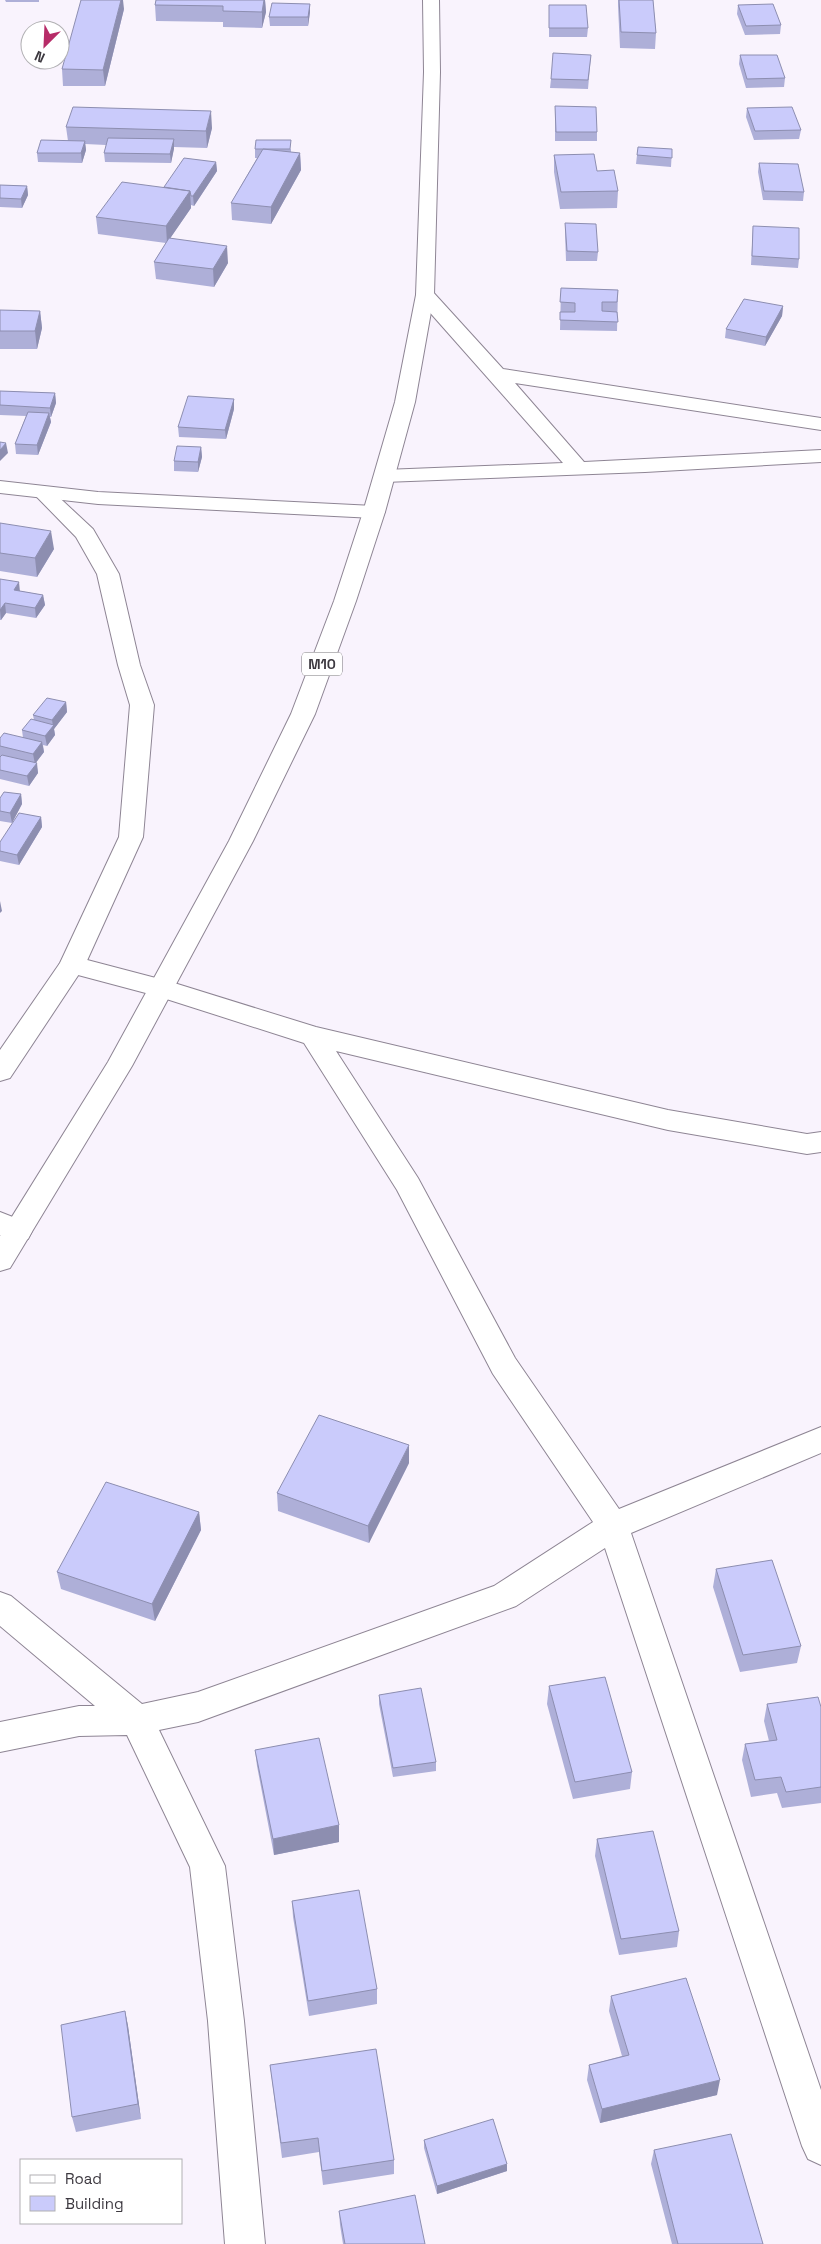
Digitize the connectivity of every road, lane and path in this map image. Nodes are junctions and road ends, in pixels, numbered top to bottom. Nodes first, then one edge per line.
1 (431, 0) edge
2 (425, 295) junction
3 (498, 374) junction
4 (821, 424) edge
5 (821, 456) edge
6 (579, 469) junction
7 (384, 476) junction
8 (0, 487) edge
9 (42, 492) junction
10 (374, 512) junction
11 (72, 965) junction
12 (162, 988) junction
13 (313, 1036) junction
14 (0, 1072) edge
15 (816, 1145) edge
16 (9, 1227) edge
17 (0, 1260) edge
18 (821, 1440) edge
19 (613, 1526) junction
20 (0, 1606) edge
21 (137, 1720) junction
22 (0, 1737) edge
23 (821, 2146) edge
24 (246, 2244) edge

1 - 2 street, M10
2 - 3 street
2 - 7 street, M10
3 - 4 street
3 - 6 street
5 - 6 street
6 - 7 street
7 - 10 street, M10
8 - 9 street
9 - 10 street
9 - 11 street
10 - 12 street, M10
11 - 12 street
11 - 14 street
12 - 13 street
12 - 16 street, M10
13 - 15 street
13 - 19 street
16 - 17 street, M10
18 - 19 street
19 - 21 street
19 - 23 street
20 - 21 street
21 - 22 street
21 - 24 street

